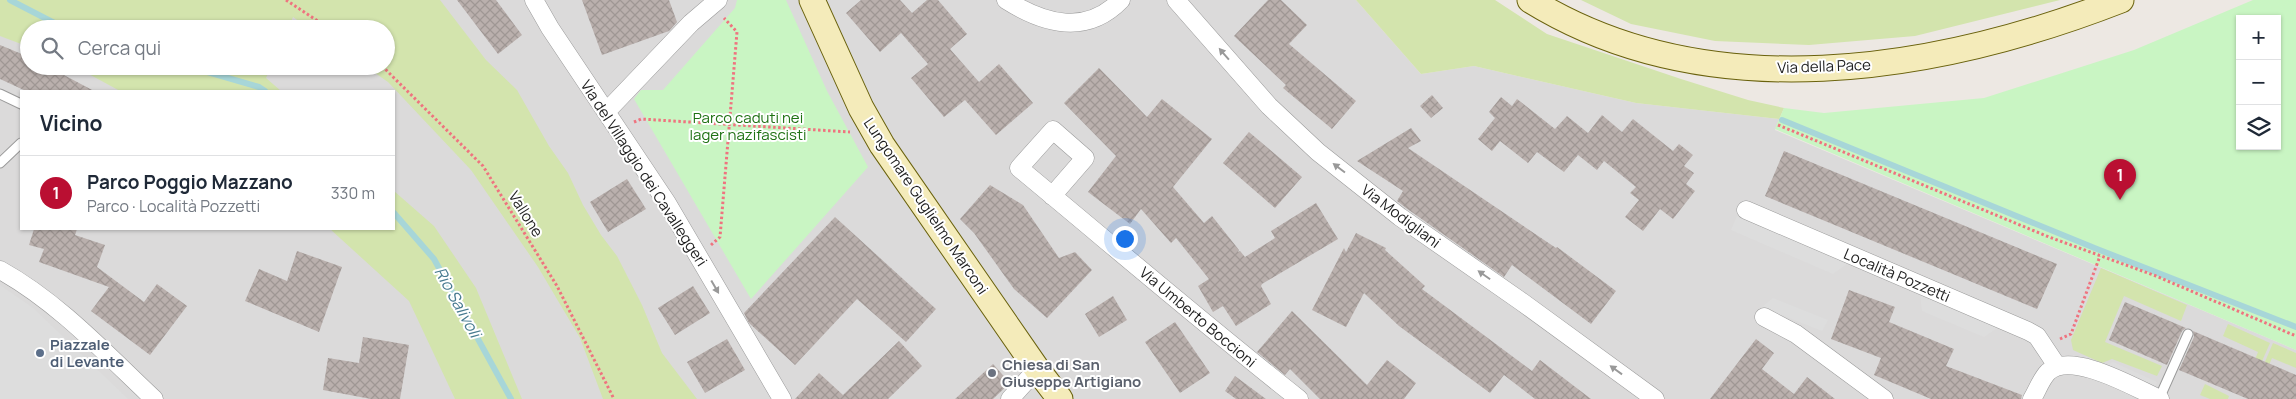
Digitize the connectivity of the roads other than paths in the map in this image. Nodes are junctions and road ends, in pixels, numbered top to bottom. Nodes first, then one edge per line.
1 (534, 0) edge
2 (1006, 0) edge
3 (1120, 0) edge
4 (1176, 0) edge
5 (1530, 0) edge
6 (2121, 0) edge
7 (715, 2) edge
8 (817, 5) edge
9 (0, 94) edge
10 (20, 104) edge
11 (606, 112) junction
12 (20, 144) edge
13 (0, 163) edge
14 (1052, 196) dead end
15 (1746, 210) dead end
16 (0, 270) edge
17 (1764, 317) dead end
18 (2188, 334) dead end
19 (2056, 366) junction
20 (1037, 369) junction
21 (154, 399) edge
22 (782, 399) edge
23 (1010, 399) edge
24 (1060, 399) edge
25 (1299, 399) edge
26 (1655, 399) edge
27 (1884, 399) edge
28 (2032, 399) edge
29 (2160, 399) edge

1 - 11 street, Via del Villaggio dei Cavalleggeri
2 - 3 street
26 -> 4 street, Via Modigliani
5 - 6 street, Via della Pace
7 - 11 street
8 - 20 street, Lungomare Guglielmo Marconi
9 - 10 lane
11 -> 22 street, Via del Villaggio dei Cavalleggeri
12 - 13 lane
14 - 25 street, Via Umberto Boccioni
15 - 19 street, Località Pozzetti
16 - 21 street
17 - 27 street
18 - 29 lane
19 - 28 street
19 - 29 street
20 - 23 street
20 - 24 street, Lungomare Guglielmo Marconi

